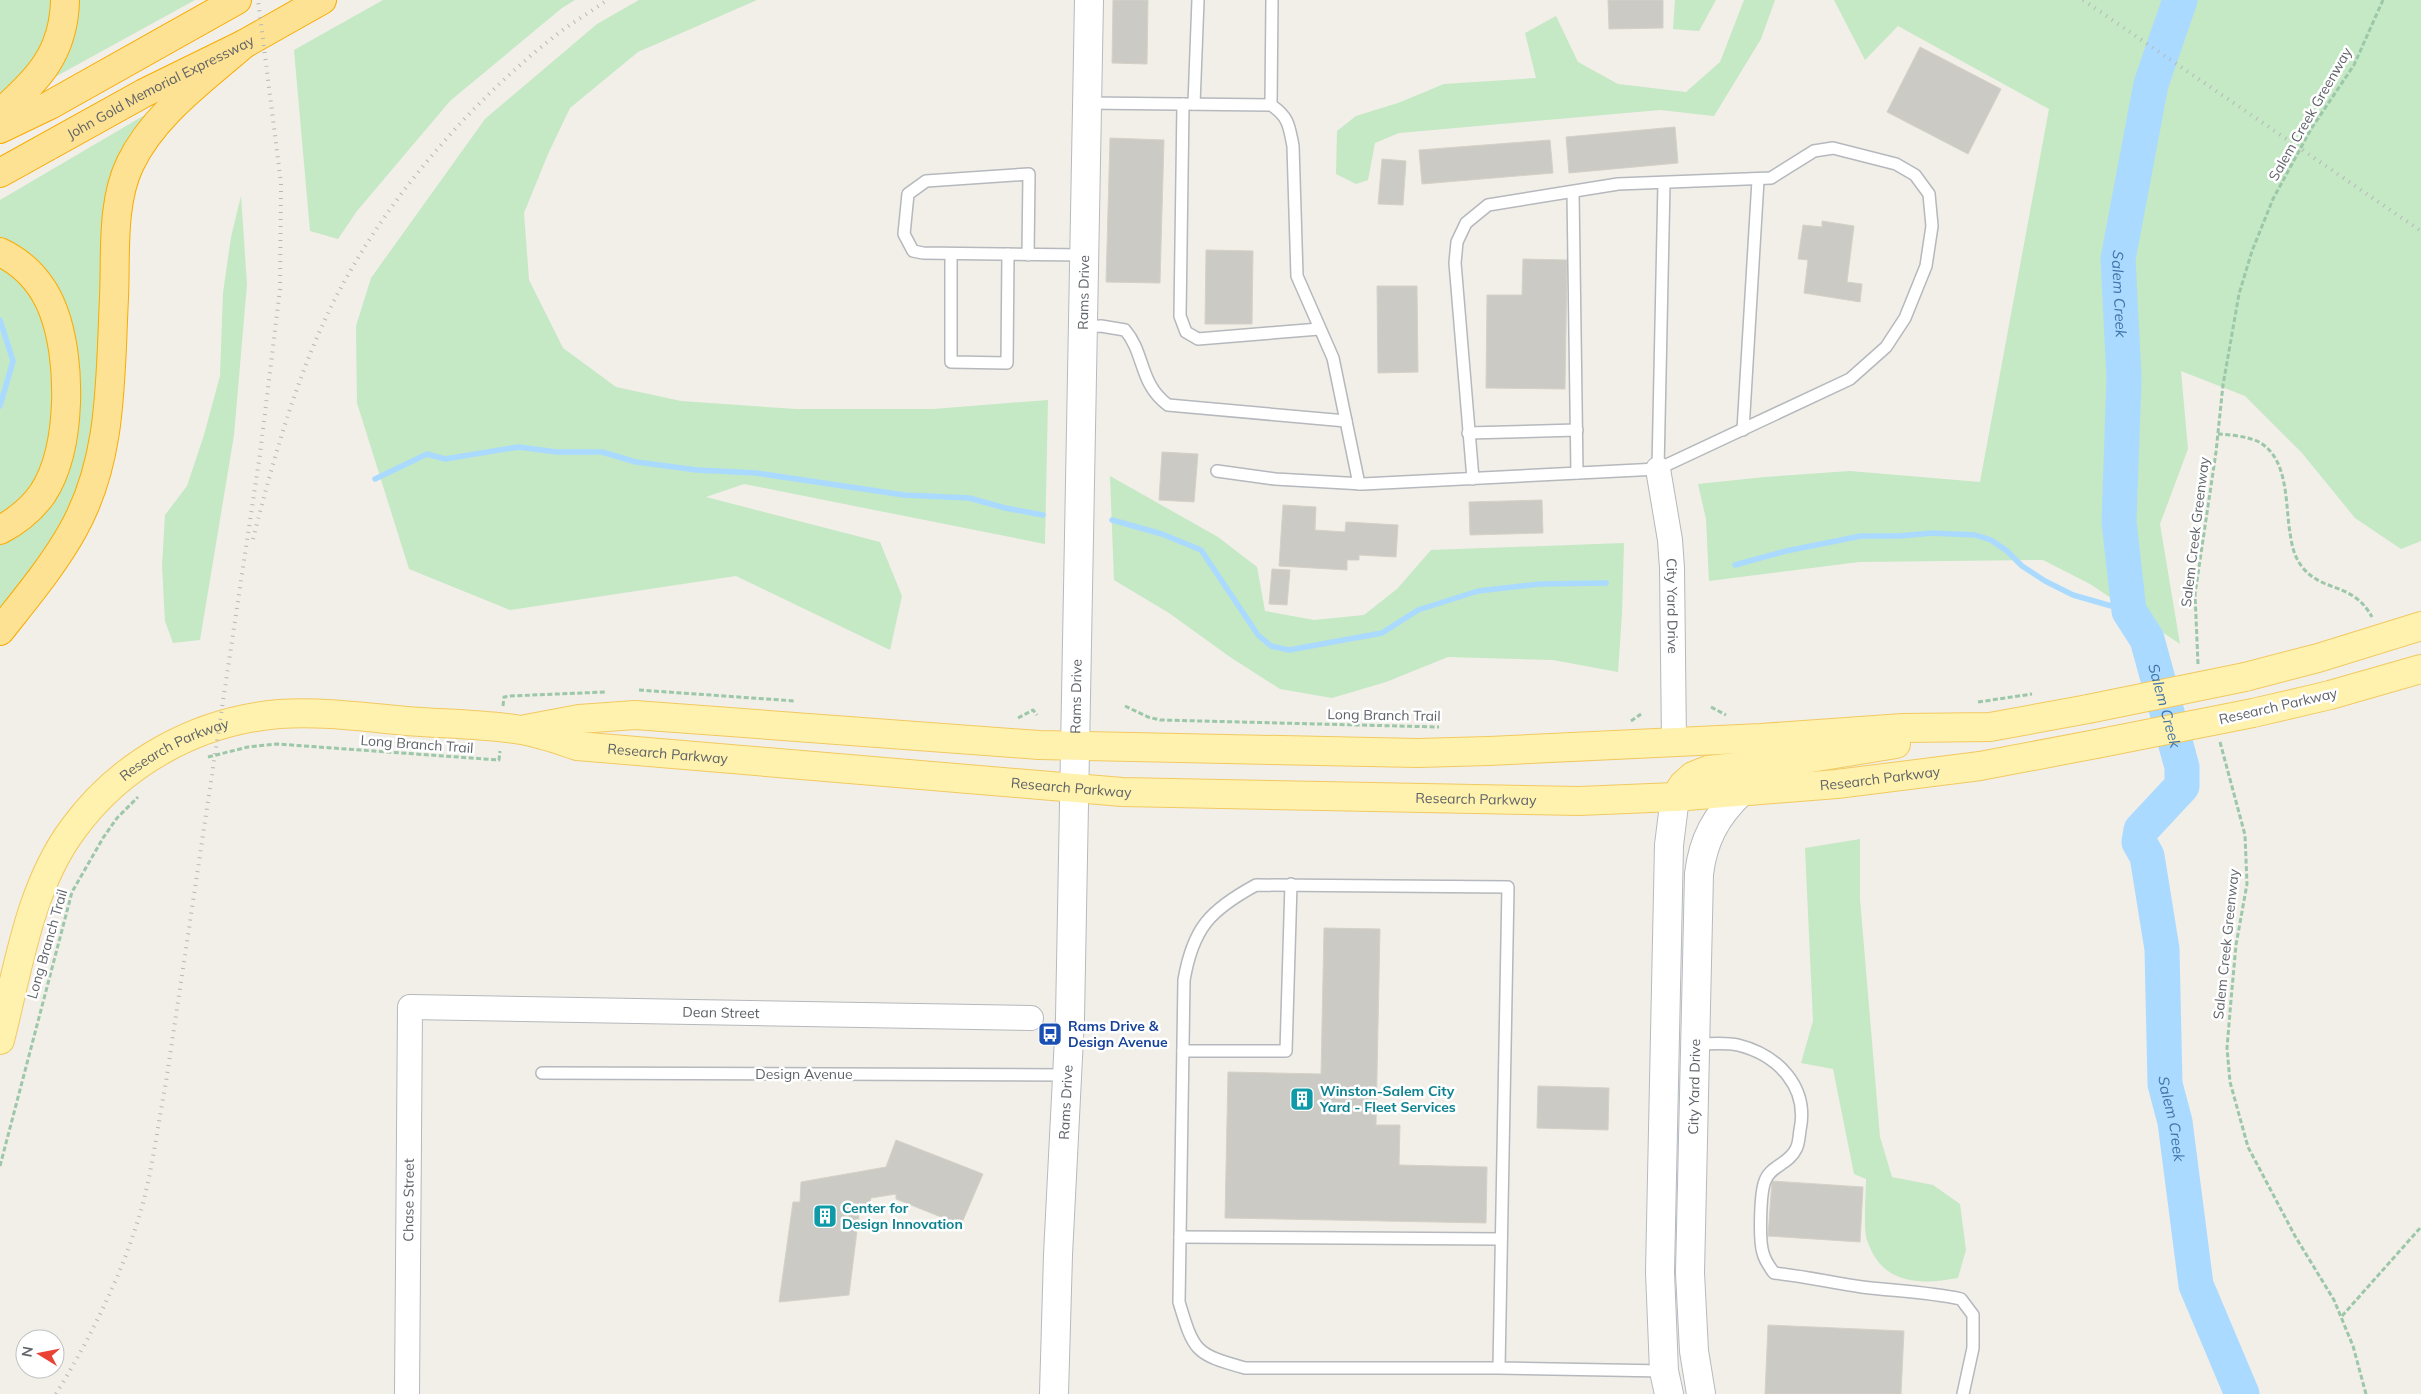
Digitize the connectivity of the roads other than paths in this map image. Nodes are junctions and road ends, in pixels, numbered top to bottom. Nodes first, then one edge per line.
1 (65, 0) edge
2 (237, 0) edge
3 (322, 0) edge
4 (1089, 0) edge
5 (1198, 0) edge
6 (1272, 0) edge
7 (244, 44) junction
8 (1087, 103) junction
9 (1189, 104) junction
10 (1270, 105) junction
11 (0, 113) edge
12 (0, 129) edge
13 (0, 173) edge
14 (1758, 180) junction
15 (1664, 183) junction
16 (1574, 192) junction
17 (0, 252) edge
18 (951, 254) junction
19 (1008, 254) junction
20 (1028, 255) junction
21 (1084, 255) junction
22 (1083, 327) junction
23 (1319, 329) junction
24 (1346, 420) junction
25 (1577, 430) junction
26 (1742, 430) junction
27 (1468, 433) junction
28 (1658, 469) junction
29 (1217, 471) dead end
30 (1577, 473) junction
31 (1473, 479) junction
32 (1359, 484) junction
33 (0, 530) edge
34 (2421, 626) edge
35 (0, 631) edge
36 (2421, 669) edge
37 (1990, 727) junction
38 (522, 730) junction
39 (1674, 742) junction
40 (1075, 746) junction
41 (1075, 788) junction
42 (1741, 792) junction
43 (1675, 796) junction
44 (1291, 884) junction
45 (410, 1007) joint
46 (1031, 1018) dead end
47 (0, 1040) edge
48 (1695, 1044) junction
49 (1183, 1052) junction
50 (542, 1073) dead end
51 (1067, 1075) junction
52 (1180, 1237) junction
53 (1501, 1239) junction
54 (1499, 1368) junction
55 (1666, 1382) edge
56 (407, 1394) edge
57 (1054, 1394) edge
58 (1701, 1394) edge
59 (1962, 1394) edge

1 - 11 highway
2 - 12 highway
3 - 7 highway, John Gold Memorial Expressway
4 - 8 main road, Rams Drive
5 - 9 lane
6 - 10 lane
7 - 13 highway, John Gold Memorial Expressway
7 - 35 highway
8 - 9 lane
8 - 21 main road, Rams Drive
9 - 10 lane
9 - 23 lane
10 - 23 lane
14 - 15 lane
14 - 26 lane
14 - 26 lane
15 - 16 lane
15 - 28 lane
16 - 25 lane
16 - 27 lane
17 - 33 highway
18 - 19 lane
18 - 19 lane
18 - 20 lane
19 - 20 lane
20 - 21 lane
21 - 22 main road, Rams Drive
22 - 24 lane
22 - 40 main road, Rams Drive
23 - 24 lane
24 - 32 lane
25 - 27 lane
25 - 30 lane
26 - 28 lane
27 - 31 lane
28 - 30 lane
28 - 39 street, City Yard Drive
29 - 32 lane
30 - 31 lane
31 - 32 lane
34 - 37 main road, Research Parkway, bridge
36 - 42 main road, Research Parkway, bridge
37 - 39 main road, Research Parkway
37 - 43 main road
38 - 40 main road, Research Parkway
38 - 41 main road, Research Parkway
38 - 47 main road, Research Parkway
39 - 40 main road, Research Parkway
40 - 41 main road, Rams Drive
41 - 43 main road, Research Parkway
41 - 51 main road, Rams Drive
42 - 43 main road, Research Parkway
42 - 48 main road, City Yard Drive
43 - 55 main road
44 - 49 lane
44 - 49 lane
44 - 53 lane
45 - 46 street, Dean Street
45 - 56 street, Chase Street
48 - 58 main road, City Yard Drive
48 - 59 lane
49 - 52 lane
50 - 51 lane, Design Avenue
51 - 57 main road, Rams Drive
52 - 53 lane
52 - 54 lane
53 - 54 lane
54 - 55 lane

